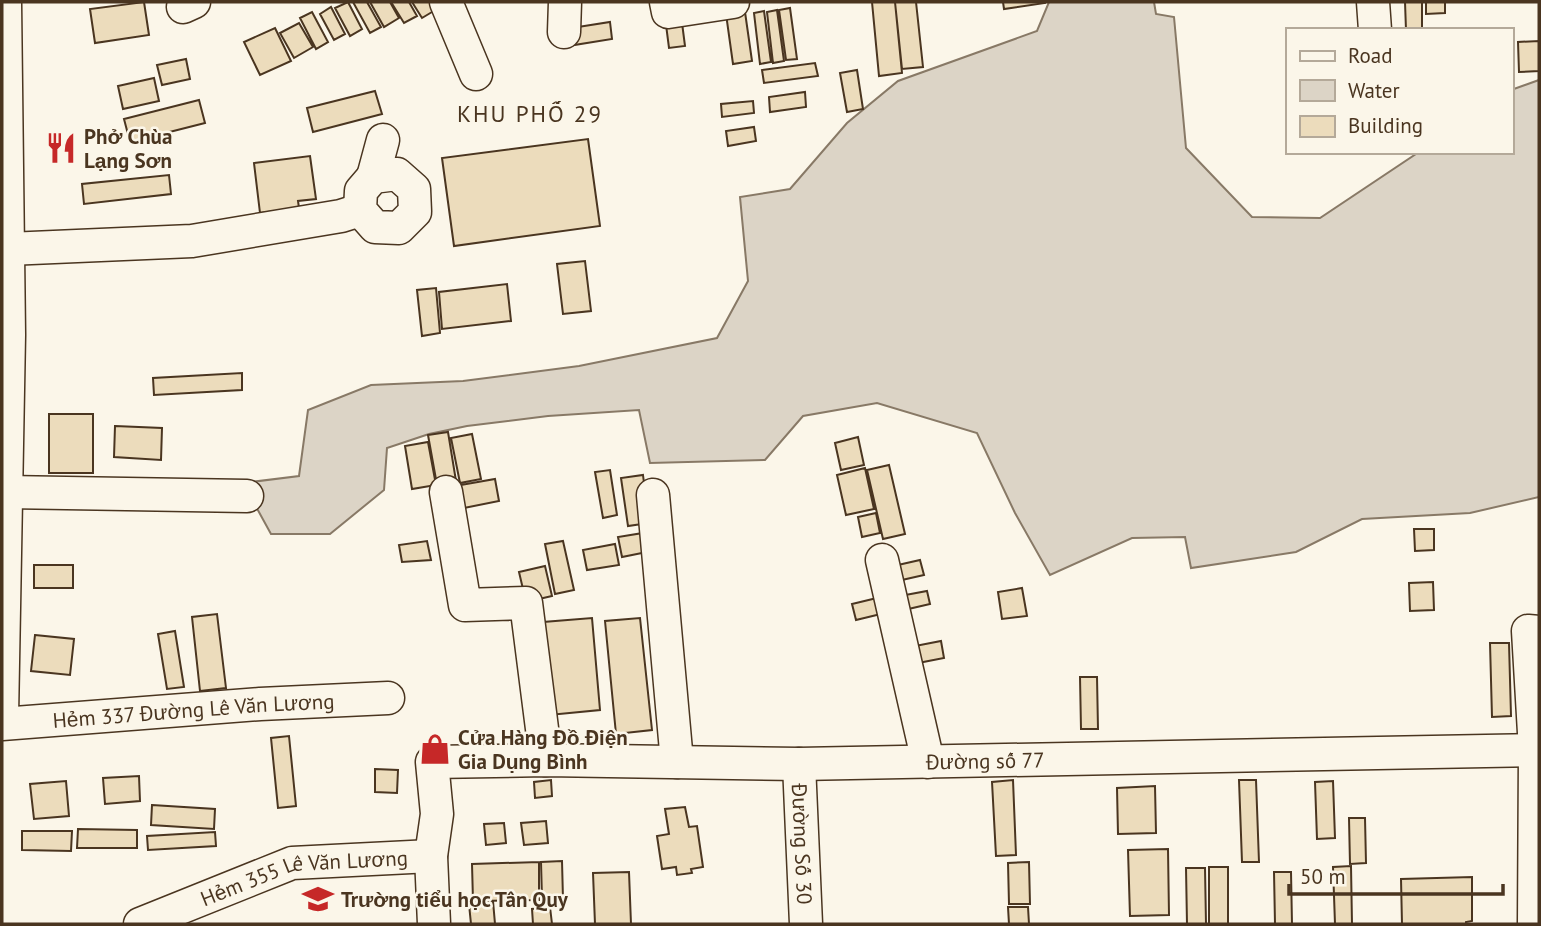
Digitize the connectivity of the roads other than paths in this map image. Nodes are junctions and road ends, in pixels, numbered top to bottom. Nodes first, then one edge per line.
1 (5, 2) edge
2 (446, 2) edge
3 (666, 2) edge
4 (733, 2) edge
5 (1373, 2) edge
6 (1375, 28) edge
7 (476, 74) dead end
8 (383, 140) dead end
9 (373, 177) junction
10 (360, 210) junction
11 (8, 249) junction
12 (6, 492) junction
13 (446, 492) dead end
14 (653, 495) dead end
15 (247, 496) dead end
16 (882, 560) dead end
17 (1539, 632) edge
18 (388, 698) dead end
19 (2, 717) edge
20 (2, 724) edge
21 (1537, 750) edge
22 (546, 760) junction
23 (677, 762) junction
24 (928, 762) junction
25 (799, 764) junction
26 (431, 856) junction
27 (140, 924) edge
28 (434, 924) edge
29 (806, 924) edge
30 (1534, 924) edge

1 - 11 street
2 - 7 street
3 - 4 street
5 - 6 street
8 - 9 street
9 - 10 street
9 - 10 street
10 - 11 street
11 - 12 street
12 - 15 street
12 - 19 street
13 - 22 street
14 - 23 street
16 - 24 street
17 - 21 street
18 - 20 street, Hẻm 337 Đường Lê Văn Lương
21 - 24 street, Đường số 77
21 - 30 street
22 - 23 street, Đường số 77
22 - 26 street, Đường số 77
23 - 25 street, Đường số 77
24 - 25 street, Đường số 77
25 - 29 street, Đường Số 30
26 - 27 street, Hẻm 355 Lê Văn Lương
26 - 28 street

